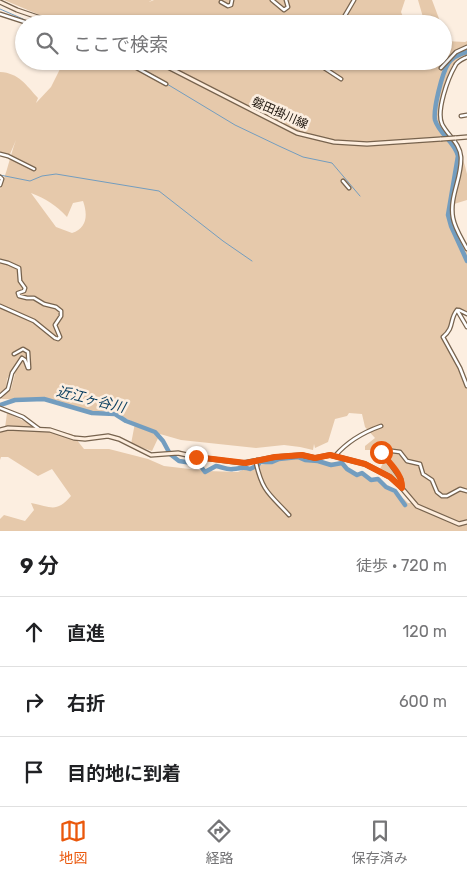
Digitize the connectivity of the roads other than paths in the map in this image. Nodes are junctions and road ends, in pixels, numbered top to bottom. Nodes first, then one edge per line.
1 (232, 0) edge
2 (272, 0) edge
3 (286, 0) edge
4 (354, 0) edge
5 (0, 2) edge
6 (221, 2) dead end
7 (0, 14) edge
8 (32, 15) edge
9 (345, 15) edge
10 (15, 19) edge
11 (467, 47) edge
12 (452, 56) edge
13 (467, 57) edge
14 (140, 70) edge
15 (174, 70) edge
16 (328, 70) edge
17 (341, 78) dead end
18 (166, 84) dead end
19 (467, 115) edge
20 (461, 116) dead end
21 (467, 137) edge
22 (0, 154) edge
23 (34, 169) dead end
24 (0, 177) edge
25 (343, 181) dead end
26 (0, 185) edge
27 (348, 188) dead end
28 (467, 249) edge
29 (0, 261) edge
30 (0, 306) edge
31 (457, 310) junction
32 (467, 314) edge
33 (467, 327) edge
34 (14, 354) dead end
35 (467, 386) edge
36 (0, 396) edge
37 (0, 408) edge
38 (381, 426) dead end
39 (39, 429) junction
40 (0, 430) edge
41 (335, 456) junction
42 (257, 460) junction
43 (402, 488) junction
44 (467, 491) edge
45 (289, 515) dead end
46 (467, 522) edge

1 - 6 street
2 - 3 street
4 - 9 street
5 - 8 street
7 - 10 street
11 - 12 street
13 - 28 street
14 - 18 street
15 - 21 street, 磐田掛川線, bridge
16 - 17 street
19 - 20 street
22 - 23 street
24 - 26 street
25 - 27 street
29 - 30 street
31 - 32 street
31 - 33 street
31 - 35 street
34 - 36 street
37 - 39 street
38 - 41 street
39 - 40 street
39 - 42 street
41 - 42 street
41 - 43 street
42 - 45 street
43 - 44 street
43 - 46 street

